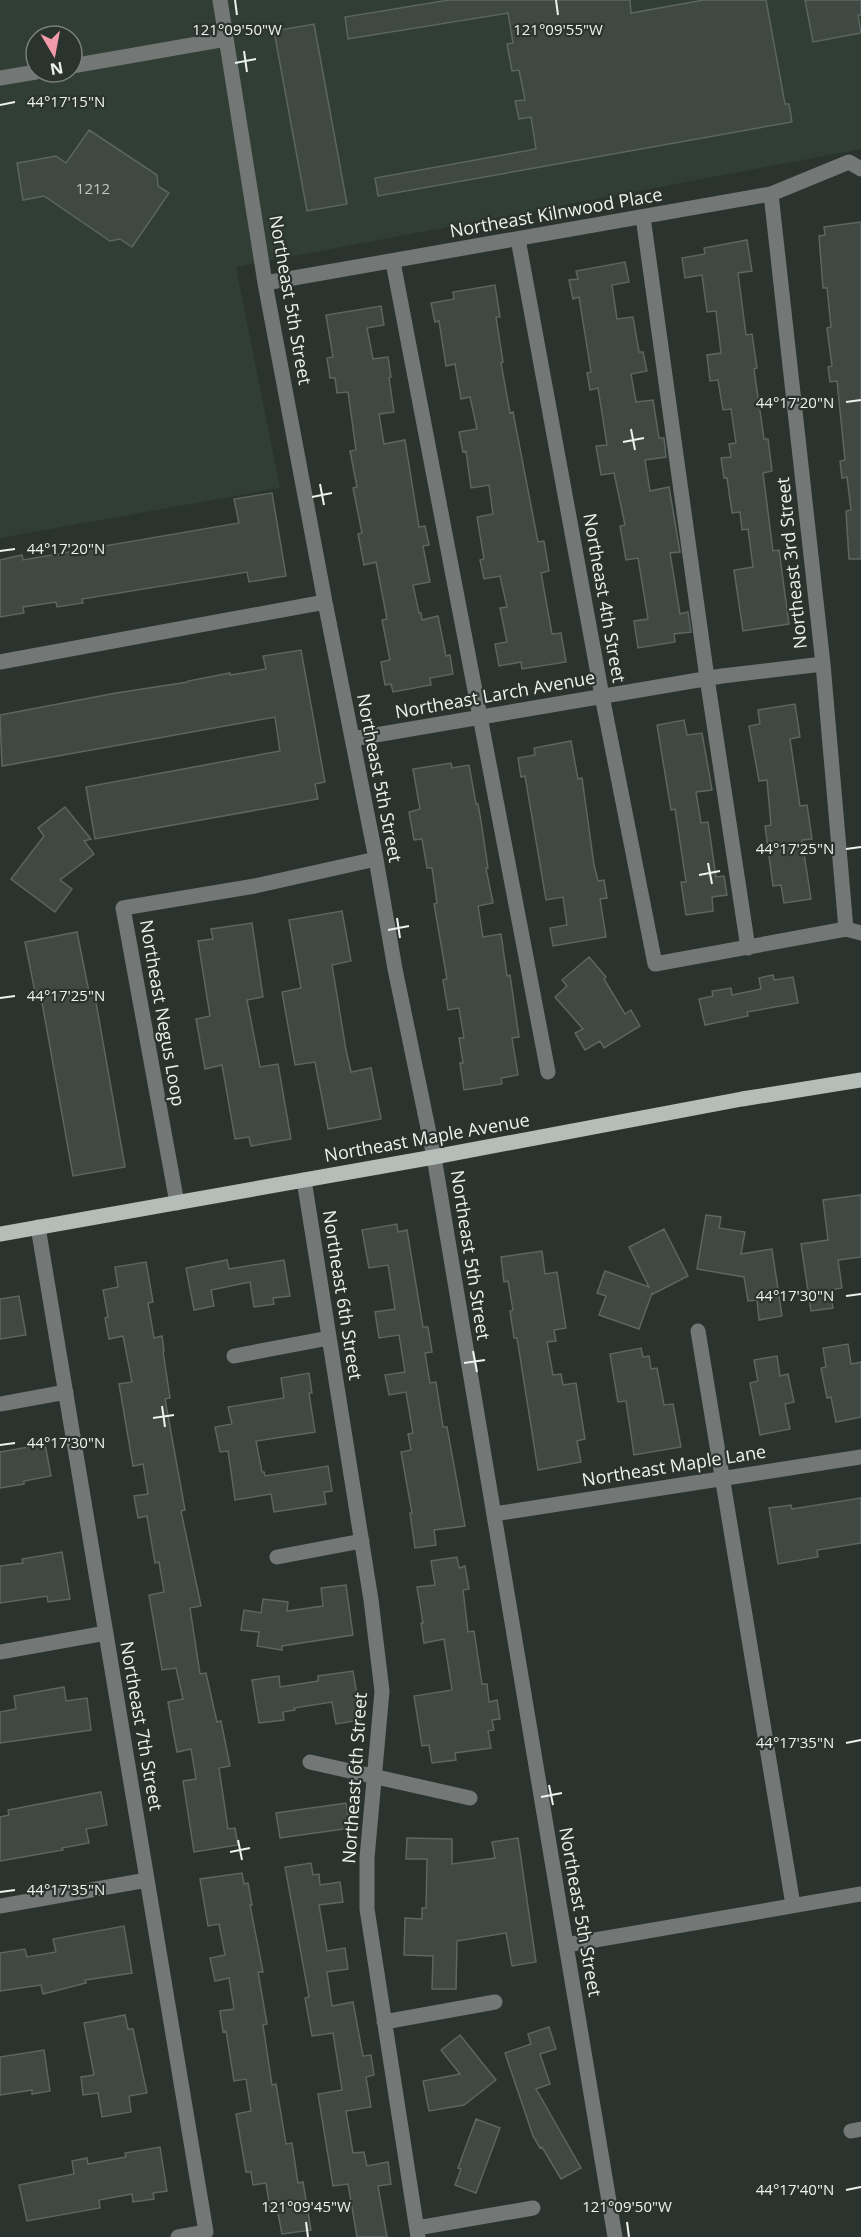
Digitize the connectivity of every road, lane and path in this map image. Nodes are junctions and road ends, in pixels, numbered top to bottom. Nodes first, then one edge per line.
1 (220, 0) edge
2 (226, 39) junction
3 (84, 64) edge
4 (24, 74) edge
5 (0, 78) edge
6 (855, 166) edge
7 (771, 194) junction
8 (643, 217) junction
9 (518, 239) junction
10 (393, 262) junction
11 (265, 283) junction
12 (325, 602) junction
13 (0, 662) edge
14 (823, 663) junction
15 (707, 678) junction
16 (602, 696) junction
17 (480, 717) junction
18 (352, 739) junction
19 (376, 859) junction
20 (854, 931) edge
21 (748, 948) junction
22 (548, 1072) dead end
23 (861, 1080) edge
24 (434, 1157) junction
25 (304, 1180) junction
26 (177, 1203) junction
27 (38, 1227) junction
28 (0, 1234) edge
29 (698, 1331) dead end
30 (329, 1338) junction
31 (234, 1356) dead end
32 (66, 1392) junction
33 (0, 1404) edge
34 (861, 1457) edge
35 (722, 1479) junction
36 (494, 1514) junction
37 (362, 1541) junction
38 (278, 1557) dead end
39 (106, 1633) junction
40 (0, 1652) edge
41 (310, 1762) dead end
42 (375, 1776) junction
43 (470, 1798) dead end
44 (147, 1880) junction
45 (861, 1894) edge
46 (793, 1905) junction
47 (0, 1906) edge
48 (566, 1946) junction
49 (495, 2002) dead end
50 (384, 2022) junction
51 (533, 2208) dead end
52 (418, 2232) edge
53 (178, 2237) edge
54 (615, 2237) edge

1 - 2 street, Northeast 5th Street
2 - 3 street
2 - 11 street, Northeast 5th Street
4 - 5 street
6 - 7 street, Northeast Kilnwood Place
7 - 8 street, Northeast Kilnwood Place
7 - 14 street, Northeast 3rd Street
8 - 9 street, Northeast Kilnwood Place
8 - 15 street
9 - 10 street, Northeast Kilnwood Place
9 - 16 street, Northeast 4th Street
10 - 11 street, Northeast Kilnwood Place
10 - 17 street
11 - 12 street, Northeast 5th Street
12 - 13 street
12 - 18 street, Northeast 5th Street
14 - 15 street, Northeast Larch Avenue
14 - 20 street, Northeast 3rd Street
15 - 16 street, Northeast Larch Avenue
15 - 21 street
16 - 17 street, Northeast Larch Avenue
16 - 21 street, Northeast 4th Street
17 - 18 street, Northeast Larch Avenue
17 - 22 street
18 - 19 street, Northeast 5th Street
19 - 24 street, Northeast 5th Street
19 - 26 street, Northeast Negus Loop
20 - 21 street
23 - 24 main road, Northeast Maple Avenue
24 - 25 main road, Northeast Maple Avenue
24 - 36 street, Northeast 5th Street
25 - 26 main road, Northeast Maple Avenue
25 - 30 street, Northeast 6th Street
26 - 27 main road, Northeast Maple Avenue
27 - 28 main road, Northeast Maple Avenue
27 - 32 street, Northeast 7th Street
29 - 35 street
30 - 31 street
30 - 37 street, Northeast 6th Street
32 - 33 street
32 - 39 street, Northeast 7th Street
34 - 35 street, Northeast Maple Lane
35 - 36 street, Northeast Maple Lane
35 - 46 street
36 - 48 street, Northeast 5th Street
37 - 38 street
37 - 42 street, Northeast 6th Street
39 - 40 street
39 - 44 street, Northeast 7th Street
41 - 42 street
42 - 43 street
42 - 50 street, Northeast 6th Street
44 - 47 street
44 - 53 street, Northeast 7th Street
45 - 46 street
46 - 48 street
48 - 54 street, Northeast 5th Street
49 - 50 street
50 - 52 street, Northeast 6th Street
51 - 52 street

